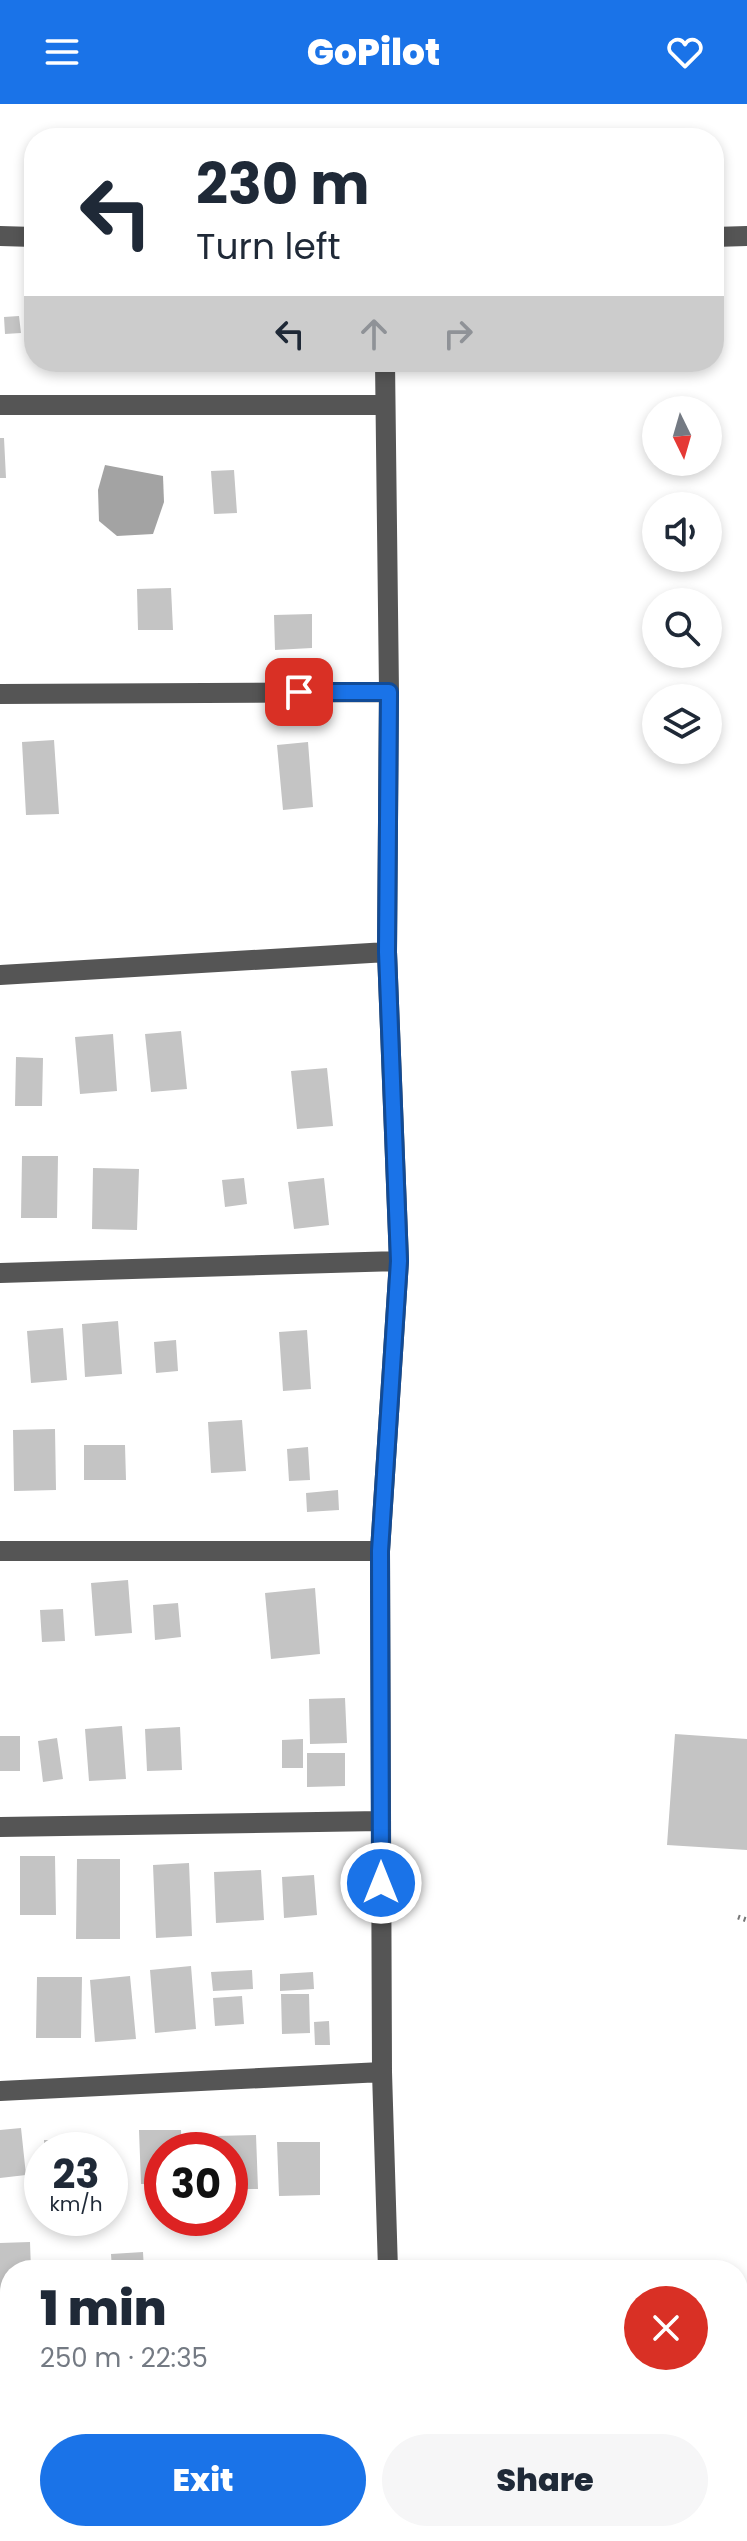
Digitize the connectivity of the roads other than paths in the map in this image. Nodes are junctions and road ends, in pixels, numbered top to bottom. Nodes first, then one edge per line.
1 (0, 236) edge
2 (747, 236) edge
3 (24, 237) edge
4 (724, 237) edge
5 (385, 372) edge
6 (0, 405) edge
7 (384, 405) junction
8 (389, 692) junction
9 (0, 694) edge
10 (387, 952) junction
11 (0, 975) edge
12 (399, 1261) junction
13 (0, 1273) edge
14 (0, 1551) edge
15 (380, 1551) junction
16 (381, 1821) junction
17 (0, 1827) edge
18 (382, 2072) junction
19 (0, 2091) edge
20 (388, 2260) edge

1 - 3 street
2 - 4 street
5 - 7 street
6 - 7 street
7 - 8 street
8 - 9 street
8 - 10 street
10 - 11 street
10 - 12 street
12 - 13 street
12 - 15 street
14 - 15 street
15 - 16 street
16 - 17 street
16 - 18 street
18 - 19 street
18 - 20 street

